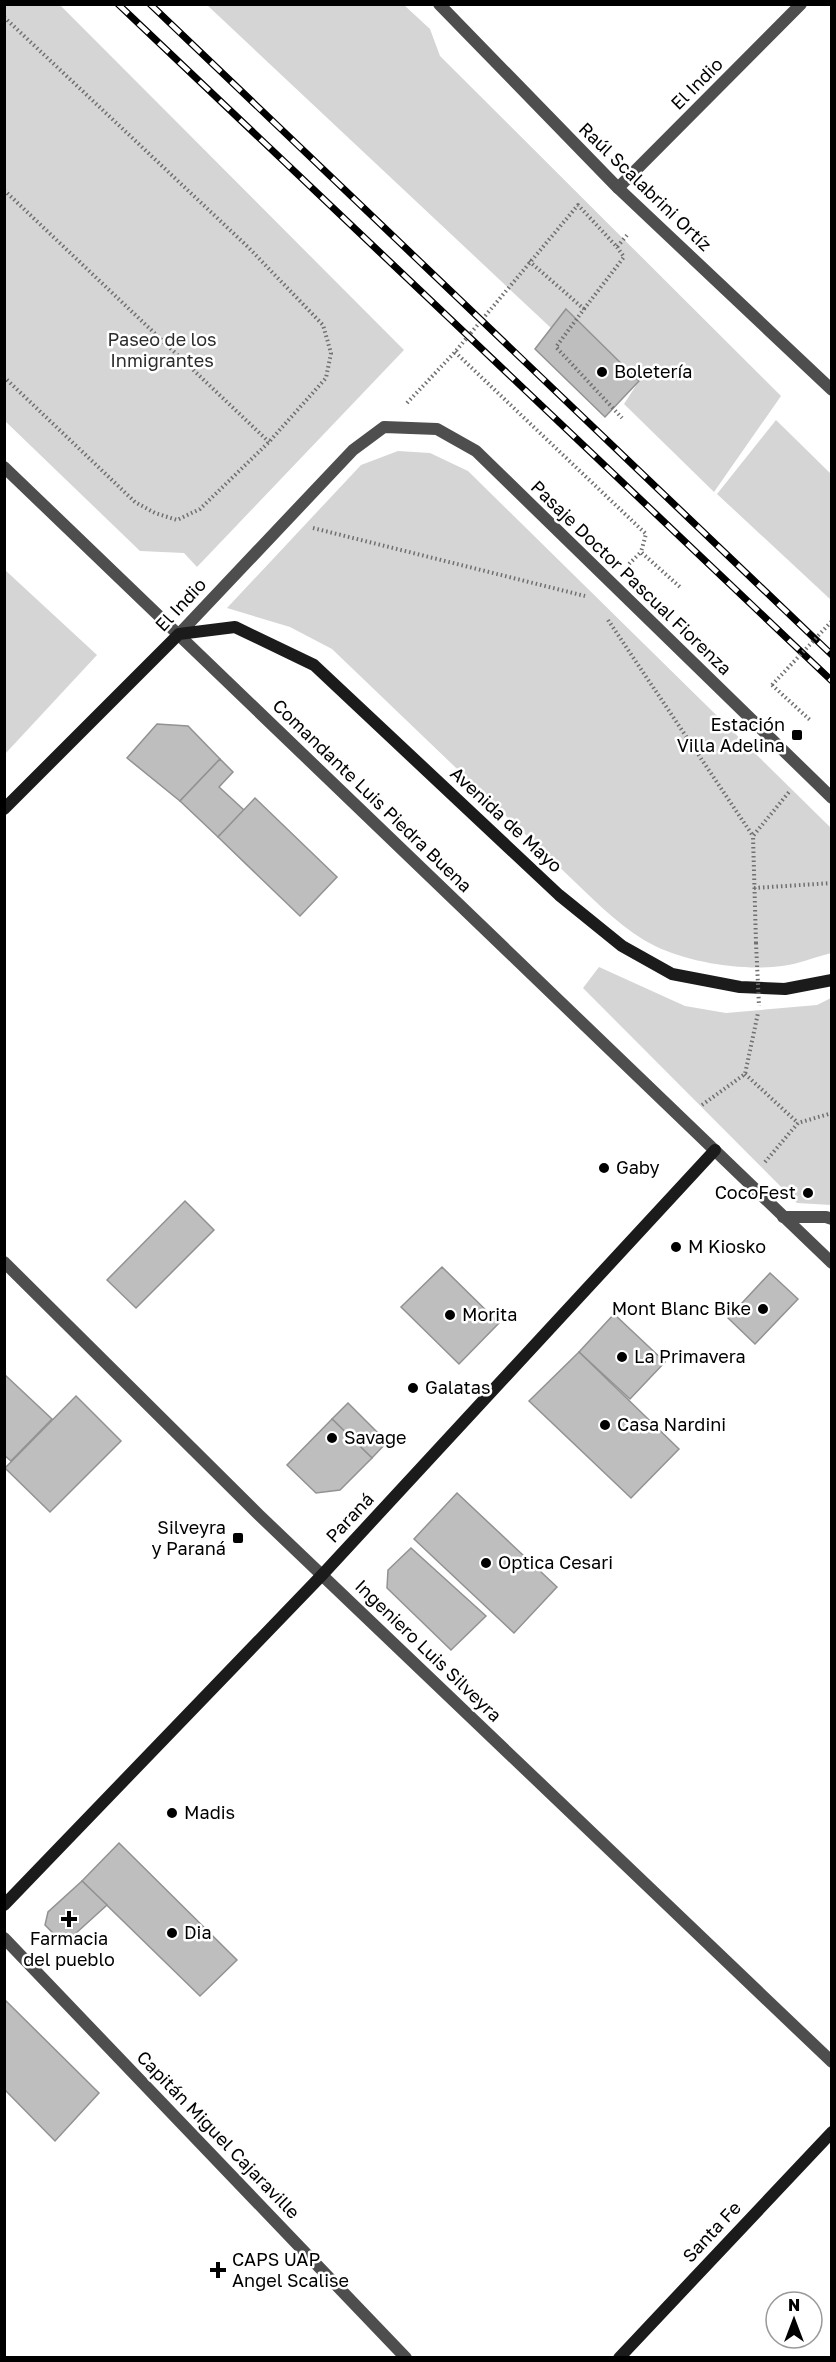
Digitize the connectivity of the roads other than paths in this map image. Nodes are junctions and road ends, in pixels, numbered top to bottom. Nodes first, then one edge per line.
1 (439, 4) edge
2 (801, 4) edge
3 (618, 188) junction
4 (831, 390) edge
5 (384, 427) joint
6 (4, 467) edge
7 (178, 634) junction
8 (831, 798) edge
9 (4, 809) edge
10 (831, 980) edge
11 (715, 1150) junction
12 (783, 1217) junction
13 (831, 1219) edge
14 (4, 1262) edge
15 (831, 1263) edge
16 (322, 1575) junction
17 (4, 1905) edge
18 (4, 1938) edge
19 (831, 2062) edge
20 (831, 2132) edge
21 (406, 2358) edge
22 (620, 2358) edge

1 - 3 street, Raúl Scalabrini Ortíz
2 - 3 street, El Indio
3 - 4 street, Raúl Scalabrini Ortíz
5 - 7 street, El Indio
5 - 8 street, Pasaje Doctor Pascual Fiorenza
6 - 7 street, Comandante Luis Piedra Buena
7 - 9 street, El Indio
7 - 10 street, Avenida de Mayo
7 - 11 street, Comandante Luis Piedra Buena
11 - 12 street, Comandante Luis Piedra Buena
11 - 16 street, Paraná
12 - 13 street
12 - 15 street, Comandante Luis Piedra Buena
14 - 16 street, Ingeniero Luis Silveyra
16 - 17 street, Paraná
16 - 19 street, Ingeniero Luis Silveyra
18 - 21 street, Capitán Miguel Cajaraville
20 - 22 street, Santa Fe

